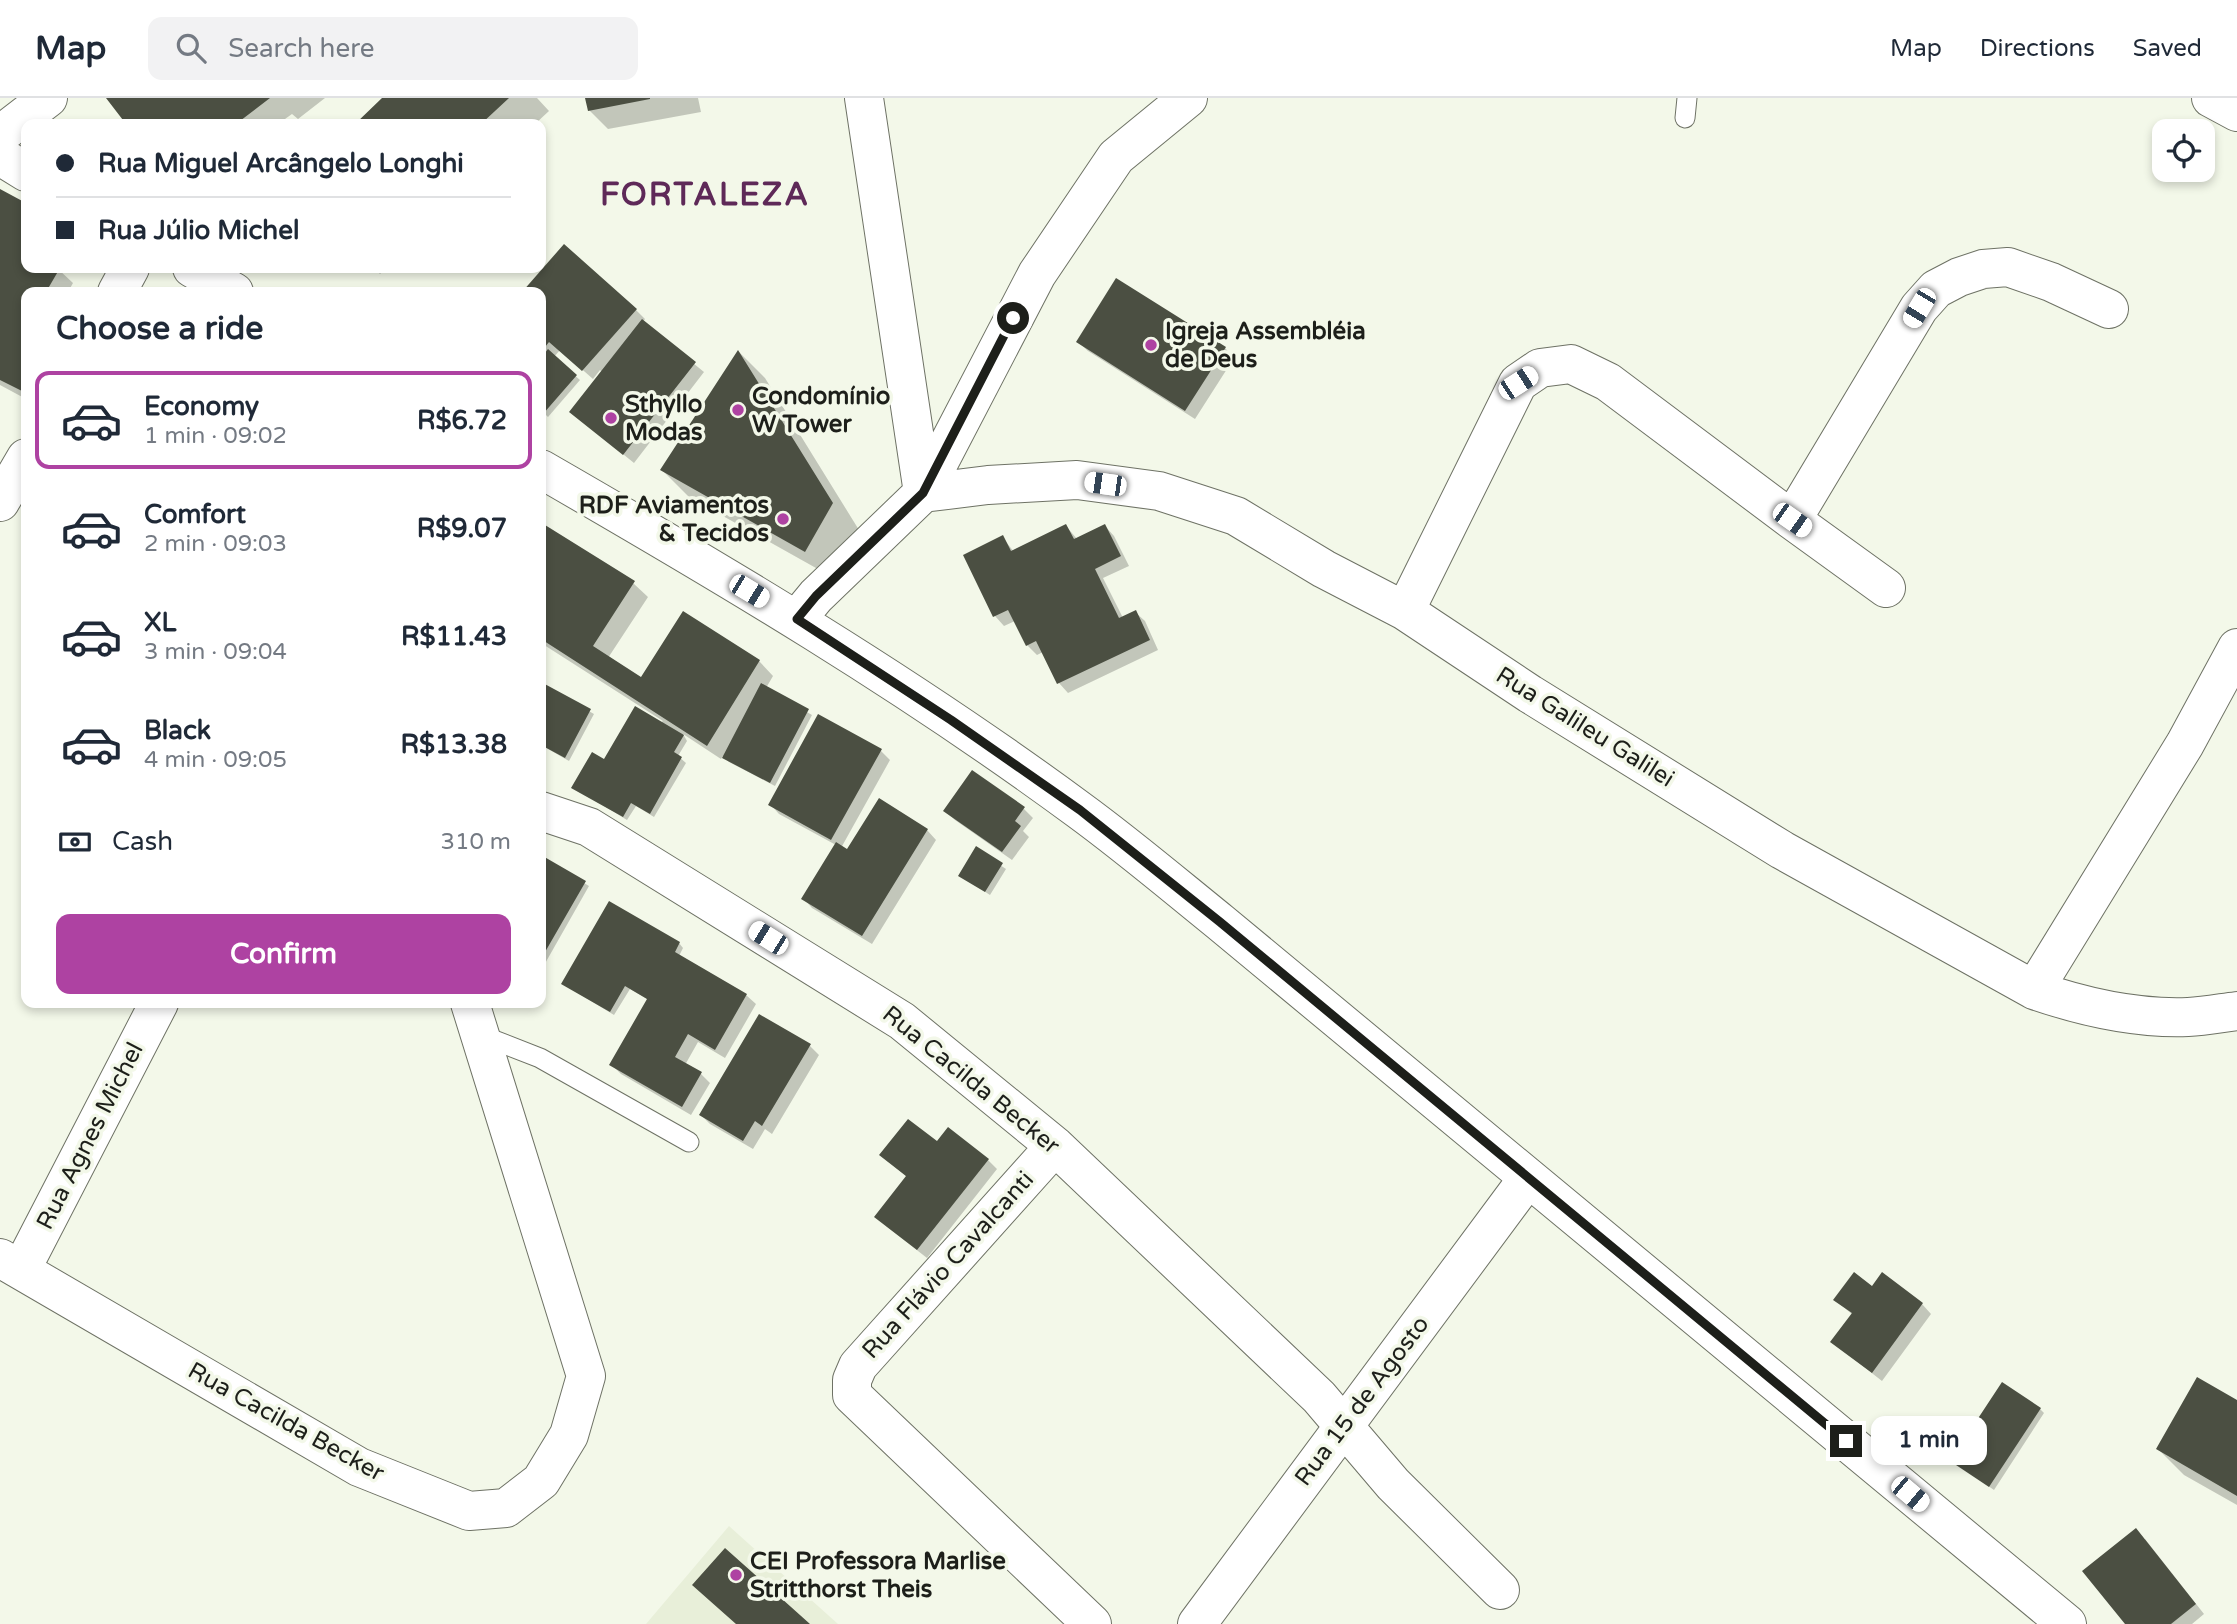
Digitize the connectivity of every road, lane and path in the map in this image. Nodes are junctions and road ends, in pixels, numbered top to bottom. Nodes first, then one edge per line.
1 (48, 98) edge
2 (864, 98) edge
3 (1188, 98) edge
4 (1687, 98) edge
5 (2211, 98) edge
6 (2237, 112) edge
7 (1685, 118) dead end
8 (0, 135) edge
9 (0, 156) edge
10 (21, 169) edge
11 (201, 273) edge
12 (225, 287) edge
13 (2109, 309) dead end
14 (21, 466) edge
15 (546, 471) edge
16 (923, 493) junction
17 (0, 502) edge
18 (1792, 520) junction
19 (1886, 587) dead end
20 (1405, 611) junction
21 (797, 619) junction
22 (2237, 648) edge
23 (546, 813) edge
24 (2034, 990) junction
25 (156, 1008) edge
26 (2237, 1011) edge
27 (476, 1019) edge
28 (689, 1142) dead end
29 (1055, 1146) junction
30 (1528, 1178) junction
31 (10, 1264) edge
32 (1343, 1426) junction
33 (1500, 1590) dead end
34 (1092, 1624) edge
35 (1197, 1624) edge
36 (2067, 1624) edge

1 - 8 street
2 - 16 street
3 - 16 street
4 - 7 lane
5 - 6 street
9 - 10 street
11 - 12 street
13 - 18 street
14 - 17 street
15 - 21 street
16 - 20 street, Rua Galileu Galilei
16 - 21 street
18 - 19 street
18 - 20 street
20 - 24 street, Rua Galileu Galilei
21 - 30 street
22 - 24 street
23 - 29 street, Rua Cacilda Becker
24 - 26 street, Rua Galileu Galilei
25 - 31 street, Rua Agnes Michel
27 - 28 lane
27 - 31 street, Rua Cacilda Becker
29 - 32 street, Rua Cacilda Becker
29 - 34 street, Rua Flávio Cavalcanti
30 - 32 street, Rua 15 de Agosto
30 - 36 street
32 - 33 street, Rua Cacilda Becker
32 - 35 street, Rua 15 de Agosto

